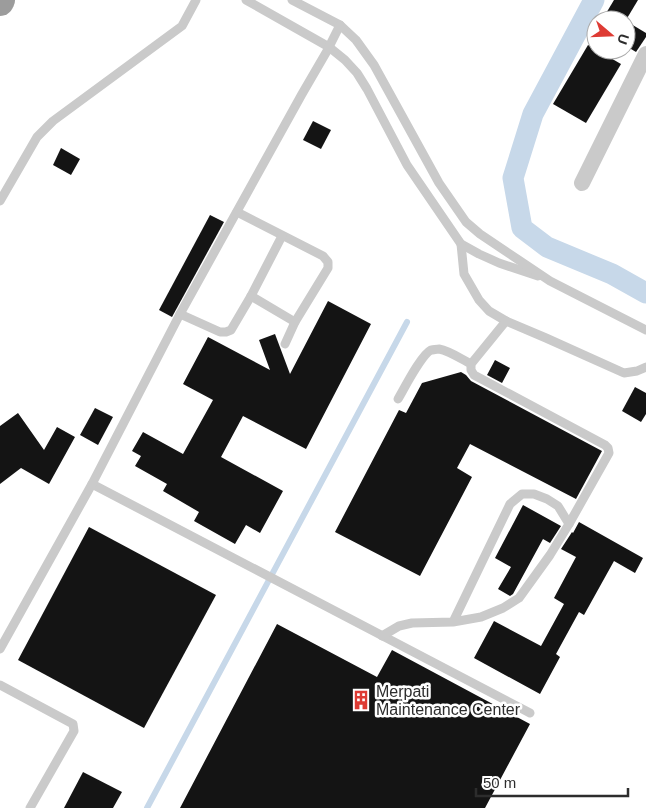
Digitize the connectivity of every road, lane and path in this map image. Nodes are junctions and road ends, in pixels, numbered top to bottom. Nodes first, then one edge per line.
1 (196, 0) edge
2 (246, 0) edge
3 (292, 0) edge
4 (340, 26) junction
5 (329, 47) junction
6 (646, 54) edge
7 (582, 183) dead end
8 (0, 201) edge
9 (237, 212) junction
10 (282, 236) junction
11 (461, 244) junction
12 (550, 280) junction
13 (251, 296) junction
14 (180, 314) junction
15 (506, 321) junction
16 (295, 322) junction
17 (646, 330) edge
18 (285, 344) dead end
19 (471, 364) junction
20 (646, 367) edge
21 (398, 399) dead end
22 (92, 484) junction
23 (568, 524) junction
24 (453, 622) junction
25 (382, 636) junction
26 (0, 649) edge
27 (0, 685) edge
28 (530, 713) dead end
29 (30, 808) edge

1 - 8 lane
2 - 5 lane
3 - 4 lane
4 - 5 lane
4 - 12 lane
5 - 9 lane
5 - 11 lane
6 - 7 street
9 - 10 lane
9 - 14 lane
10 - 13 lane
10 - 16 lane
11 - 12 lane
11 - 15 lane
12 - 17 lane
13 - 14 lane
13 - 16 lane
14 - 22 lane
15 - 19 lane
15 - 20 lane
16 - 18 lane
19 - 21 lane
19 - 23 lane
22 - 25 lane
22 - 26 lane
23 - 24 lane
23 - 24 lane
24 - 25 lane
25 - 28 lane
27 - 29 lane

